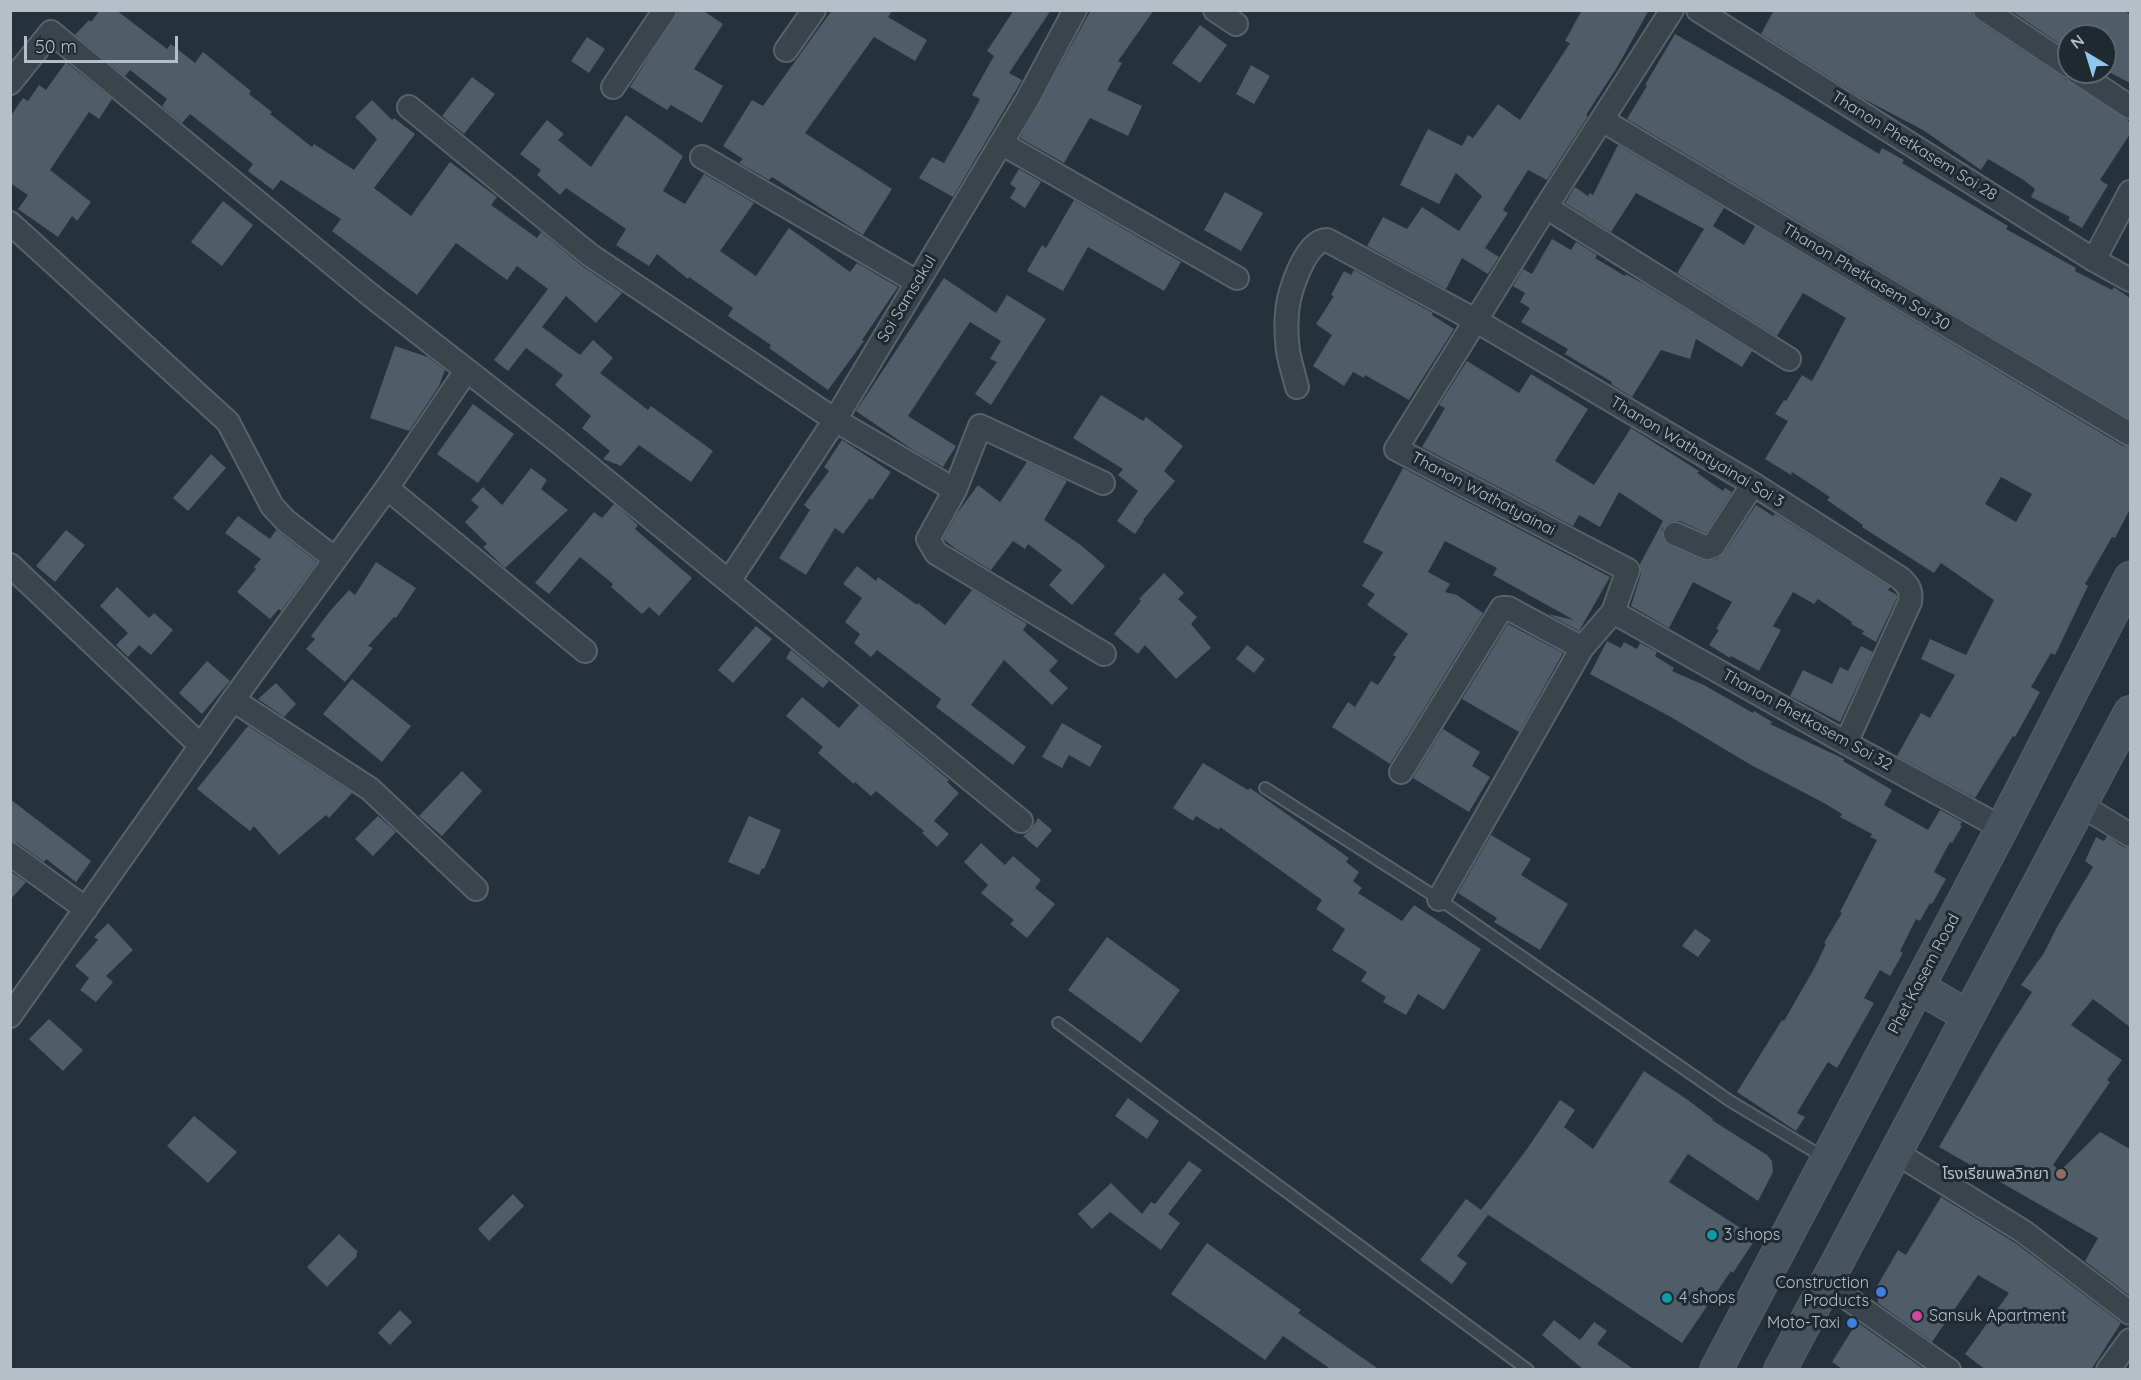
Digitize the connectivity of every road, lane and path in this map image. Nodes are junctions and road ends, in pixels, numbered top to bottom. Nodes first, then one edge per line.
1 (665, 10) edge
2 (814, 10) edge
3 (1075, 10) edge
4 (1215, 10) edge
5 (1672, 10) edge
6 (1698, 10) edge
7 (1985, 10) edge
8 (1236, 24) dead end
9 (786, 50) dead end
10 (2057, 58) edge
11 (10, 83) edge
12 (2095, 84) edge
13 (613, 87) dead end
14 (409, 107) dead end
15 (2130, 107) edge
16 (1602, 120) junction
17 (1001, 143) junction
18 (702, 157) dead end
19 (2130, 192) edge
20 (1546, 207) junction
21 (10, 223) edge
22 (2094, 260) junction
23 (1237, 278) dead end
24 (2130, 280) edge
25 (917, 282) junction
26 (1475, 320) junction
27 (1789, 359) dead end
28 (466, 370) junction
29 (1298, 387) dead end
30 (835, 420) junction
31 (2130, 434) edge
32 (1103, 483) dead end
33 (1753, 484) junction
34 (387, 488) junction
35 (955, 490) junction
36 (1675, 534) dead end
37 (335, 559) junction
38 (10, 565) edge
39 (2130, 578) edge
40 (729, 581) junction
41 (1613, 612) junction
42 (1582, 648) junction
43 (585, 651) dead end
44 (1104, 654) dead end
45 (233, 700) junction
46 (2130, 712) edge
47 (1846, 743) junction
48 (201, 746) junction
49 (1401, 772) dead end
50 (1265, 788) dead end
51 (2081, 806) junction
52 (1021, 820) dead end
53 (2002, 828) junction
54 (2130, 835) edge
55 (10, 854) edge
56 (476, 889) dead end
57 (1439, 899) junction
58 (86, 909) junction
59 (1918, 987) junction
60 (10, 1016) edge
61 (1968, 1016) junction
62 (1058, 1023) dead end
63 (1895, 1152) junction
64 (1827, 1159) junction
65 (1826, 1283) junction
66 (2130, 1313) edge
67 (2130, 1342) edge
68 (1528, 1370) edge
69 (1716, 1370) edge
70 (1780, 1370) edge
71 (1949, 1370) edge
72 (2108, 1370) edge

1 - 13 street
2 - 9 street
3 - 17 street, Soi Samsakul
4 - 8 street
5 - 16 street, Thanon Wathatyainai
6 - 22 street, Thanon Phetkasem Soi 28
7 - 10 street
11 - 28 street
12 - 15 street
14 - 30 street
16 - 20 street, Thanon Wathatyainai
16 - 31 street, Thanon Phetkasem Soi 30
17 - 23 street
17 - 25 street, Soi Samsakul
18 - 25 street
19 - 22 street
20 - 26 street, Thanon Wathatyainai
20 - 27 street
21 - 37 street
22 - 24 street, Thanon Phetkasem Soi 28
25 - 30 street, Soi Samsakul
26 - 29 street, Thanon Wathatyainai Soi 3
26 - 33 street, Thanon Wathatyainai Soi 3
26 - 41 street, Thanon Wathatyainai
28 - 34 street
28 - 40 street
30 - 35 street
30 - 40 street, Soi Samsakul
32 - 35 street
33 - 36 street
33 - 47 street, Thanon Wathatyainai Soi 3
34 - 37 street
34 - 43 street
35 - 44 street
37 - 45 street
38 - 48 street
39 - 53 main road, Phet Kasem Road
40 - 52 street
41 - 42 street, Thanon Wathatyainai
41 - 47 street, Thanon Phetkasem Soi 32
42 - 49 street
42 - 57 street, Thanon Wathatyainai
45 - 48 street
45 - 56 street
46 - 51 main road
47 - 53 street, Thanon Phetkasem Soi 32
48 - 58 street
50 - 57 lane
51 - 54 street
51 - 61 main road
53 - 59 main road, Phet Kasem Road
55 - 58 street
57 - 64 lane
58 - 60 street
59 - 61 main road
59 - 64 main road, Phet Kasem Road
61 - 63 main road
62 - 68 lane
63 - 65 main road
63 - 66 street
64 - 69 main road, Phet Kasem Road
65 - 70 main road
65 - 71 street
67 - 72 street

